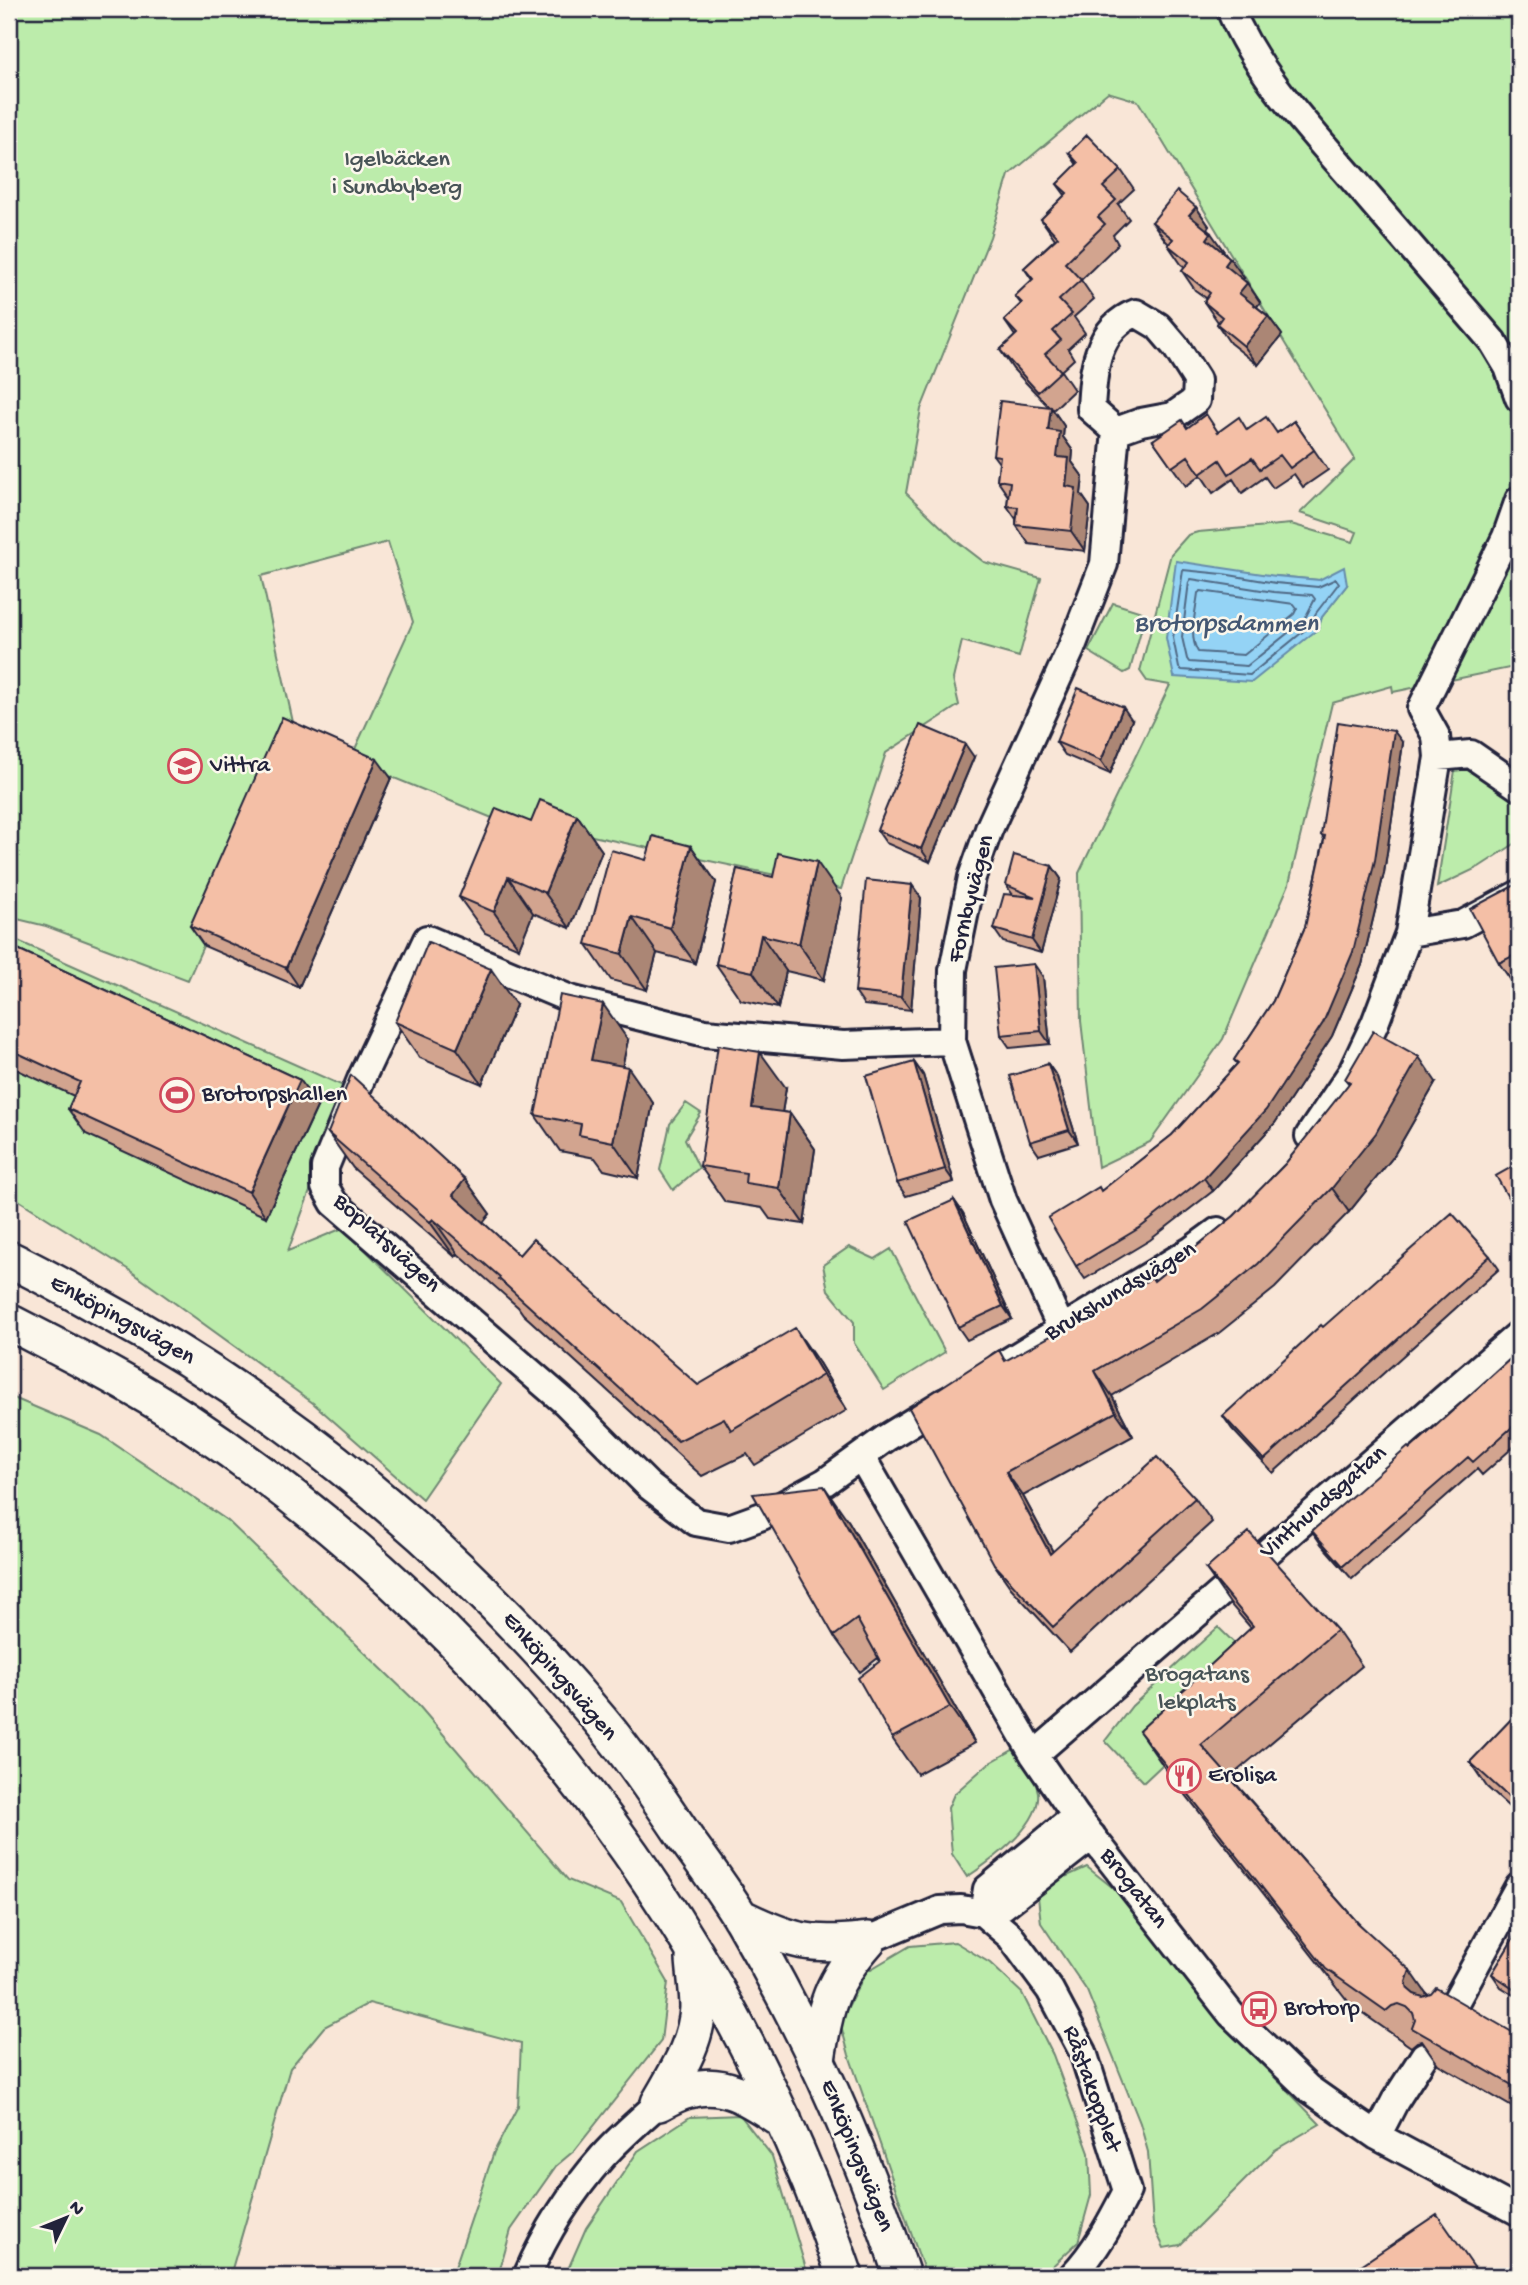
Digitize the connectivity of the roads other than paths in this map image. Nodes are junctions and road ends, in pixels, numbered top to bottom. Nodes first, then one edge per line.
1 (1230, 9) edge
2 (1519, 398) edge
3 (1115, 431) junction
4 (1519, 500) edge
5 (1438, 757) junction
6 (1519, 787) edge
7 (1519, 894) edge
8 (1409, 933) junction
9 (952, 1041) junction
10 (1295, 1154) edge
11 (1240, 1214) edge
12 (9, 1259) edge
13 (9, 1322) edge
14 (1061, 1328) junction
15 (1519, 1334) edge
16 (861, 1455) junction
17 (1034, 1755) junction
18 (1084, 1826) junction
19 (1519, 1886) edge
20 (983, 1913) junction
21 (740, 1917) junction
22 (868, 1940) junction
23 (693, 1949) junction
24 (1447, 2017) edge
25 (1424, 2056) edge
26 (817, 2060) junction
27 (659, 2103) junction
28 (784, 2121) junction
29 (1377, 2136) junction
30 (1519, 2212) edge
31 (527, 2276) edge
32 (845, 2276) edge
33 (902, 2276) edge
34 (1072, 2276) edge

1 - 2 street
3 - 3 street
3 - 9 street, Fornbyvägen
4 - 5 street
5 - 6 street
5 - 8 street
7 - 8 street
8 - 10 street
9 - 14 street, Fornbyvägen
9 - 16 street, Boplatsvägen
11 - 14 street, Brukshundsvägen
12 - 21 main road, Enköpingsvägen
13 - 23 main road
14 - 16 street, Brukshundsvägen
15 - 17 street, Vinthundsgatan
16 - 17 street, Brogatan
17 - 18 street, Brogatan
18 - 20 street
18 - 29 street, Brogatan
19 - 24 street
20 - 22 street
20 - 34 street, Råstakopplet
21 - 22 main road
21 - 26 main road, Enköpingsvägen
22 - 26 main road
23 - 27 main road
23 - 28 main road
25 - 29 street
26 - 33 main road, Enköpingsvägen
27 - 28 main road
27 - 31 street
28 - 32 main road
29 - 30 street, Brogatan

